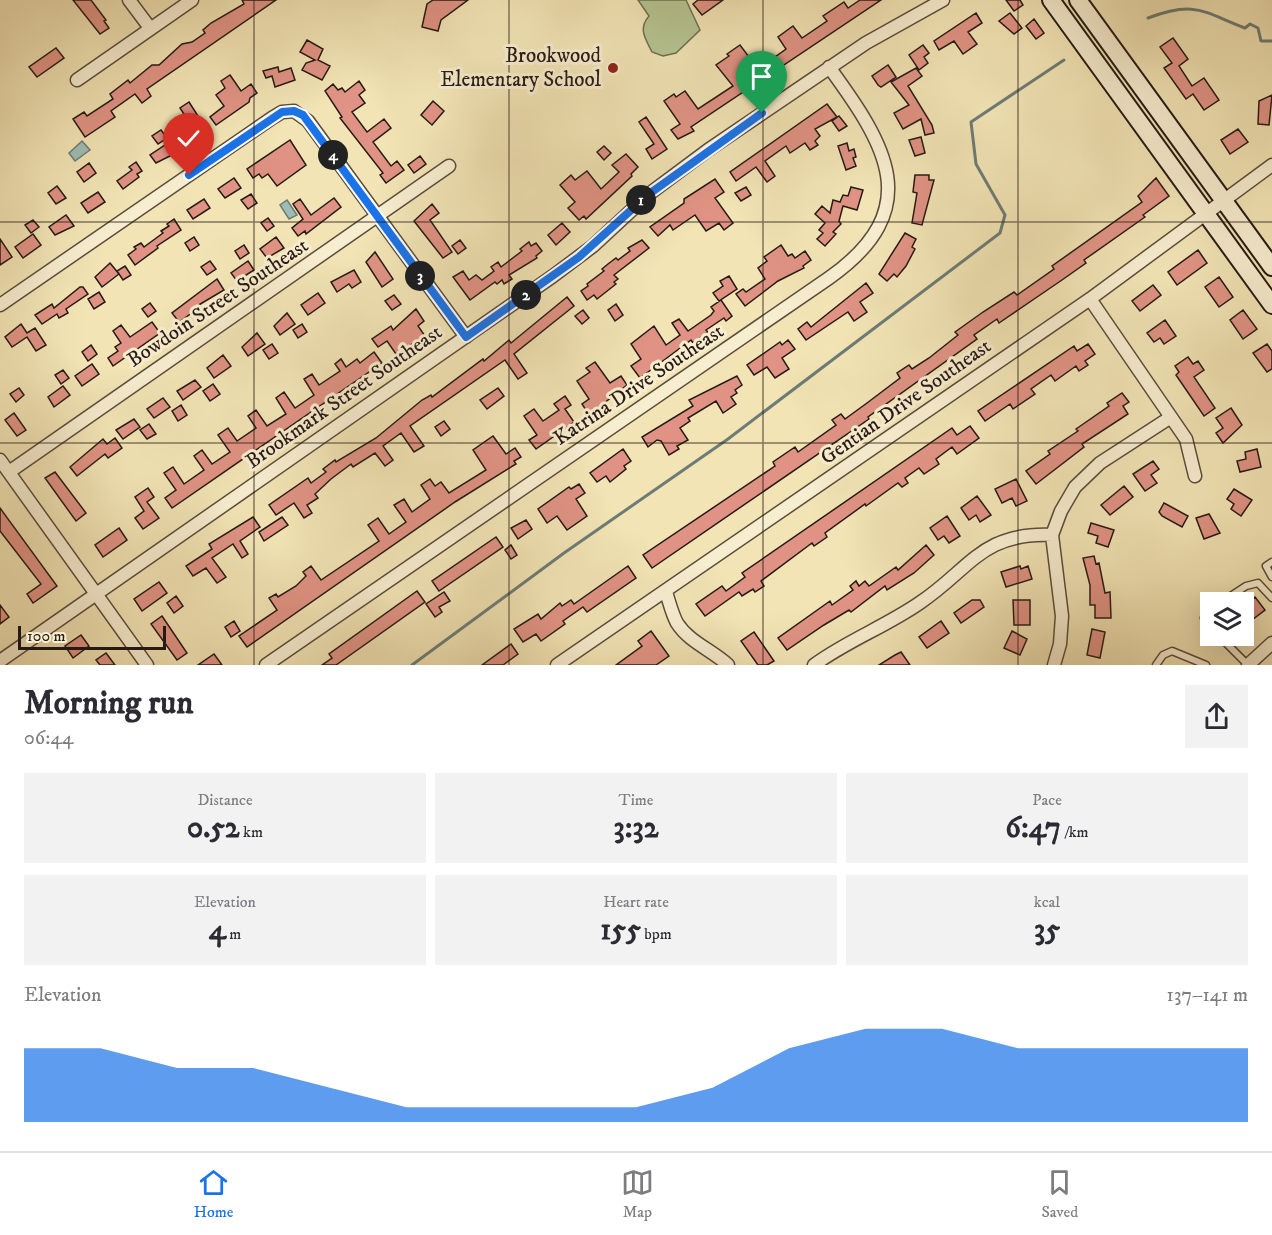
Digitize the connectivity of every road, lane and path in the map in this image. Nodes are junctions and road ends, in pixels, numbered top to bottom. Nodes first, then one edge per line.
1 (129, 0) edge
2 (192, 0) edge
3 (944, 0) edge
4 (1051, 0) edge
5 (1058, 0) edge
6 (1078, 0) edge
7 (150, 28) junction
8 (1115, 51) junction
9 (830, 67) junction
10 (77, 80) dead end
11 (1272, 165) edge
12 (449, 166) dead end
13 (1223, 200) junction
14 (1205, 212) junction
15 (377, 218) junction
16 (1272, 267) edge
17 (1090, 299) junction
18 (0, 305) edge
19 (1272, 305) edge
20 (466, 337) junction
21 (1171, 417) junction
22 (0, 460) edge
23 (9, 472) junction
24 (1195, 476) dead end
25 (1052, 536) junction
26 (1272, 562) edge
27 (1272, 577) edge
28 (666, 592) junction
29 (1237, 592) edge
30 (94, 593) junction
31 (1272, 598) edge
32 (1272, 643) edge
33 (1229, 646) edge
34 (0, 661) edge
35 (147, 665) edge
36 (266, 665) edge
37 (557, 665) edge
38 (728, 665) edge
39 (814, 665) edge
40 (1054, 665) edge
41 (1156, 665) edge
42 (1206, 665) edge
43 (1248, 665) edge

1 - 7 street
2 - 7 street
3 - 9 street, Brookmark Street Southeast
4 - 14 main road
5 - 8 main road
6 - 8 main road
7 - 10 street
8 - 13 main road
9 - 20 street, Brookmark Street Southeast
9 - 36 street, Katrina Drive Southeast
11 - 13 street, Gentian Drive Southeast
12 - 15 street, Bowdoin Street Southeast
13 - 14 street, Gentian Drive Southeast
13 - 16 main road
14 - 17 street, Gentian Drive Southeast
14 - 19 main road
15 - 18 street
15 - 20 street
15 - 23 street, Bowdoin Street Southeast
17 - 21 street
17 - 28 street, Gentian Drive Southeast
20 - 30 street, Brookmark Street Southeast
21 - 24 street
21 - 25 street
22 - 23 street
23 - 30 street
25 - 39 street
25 - 40 street
26 - 27 lane
28 - 37 street, Gentian Drive Southeast
28 - 38 street
29 - 31 lane
30 - 34 street, Brookmark Street Southeast
30 - 35 street
32 - 43 street
33 - 43 lane
41 - 42 lane

